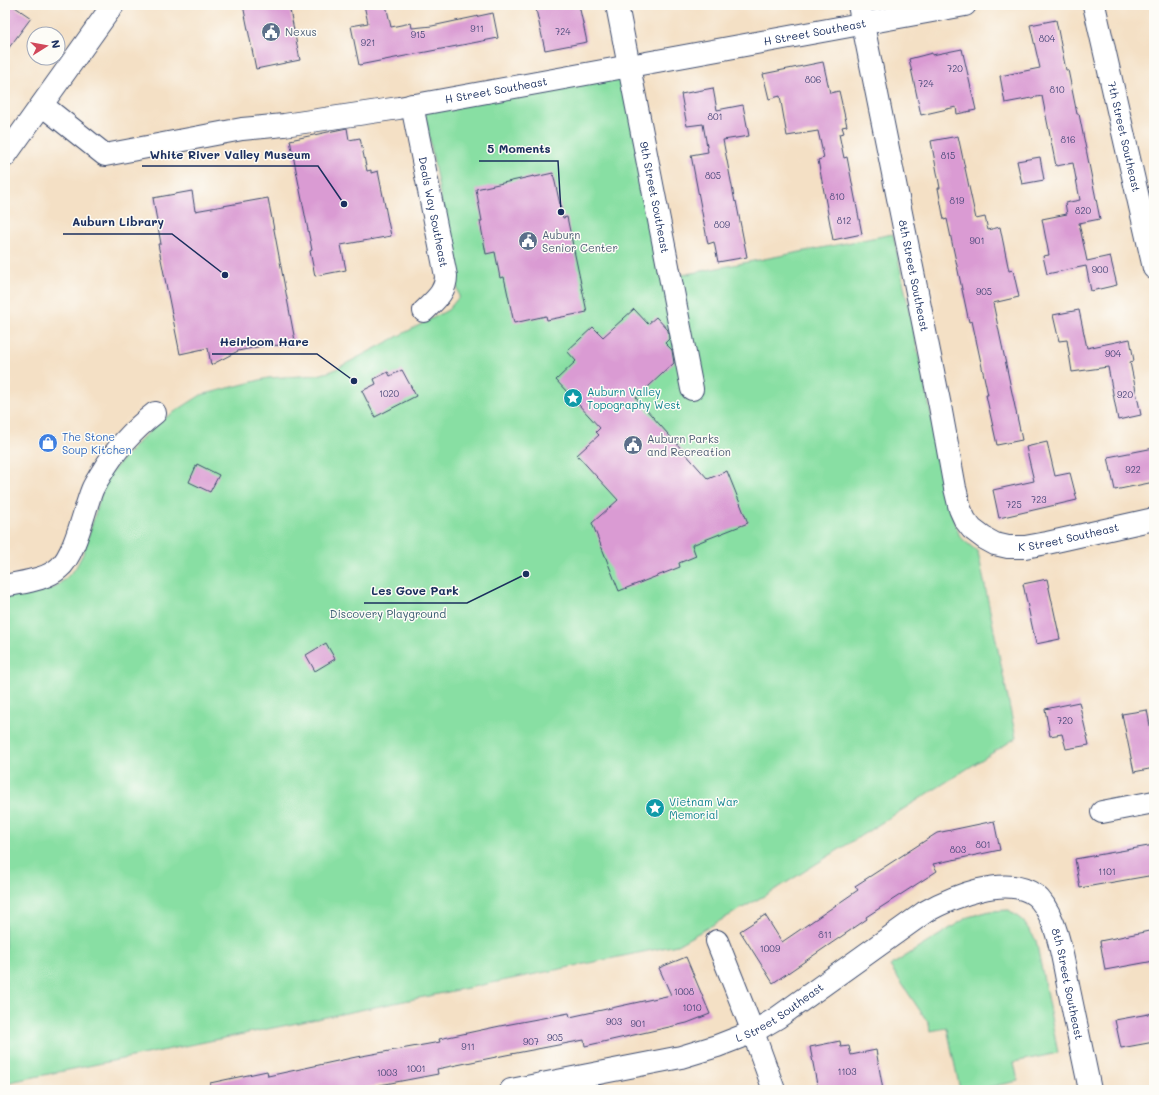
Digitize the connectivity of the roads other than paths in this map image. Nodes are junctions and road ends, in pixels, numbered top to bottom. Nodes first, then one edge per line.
1 (114, 5) edge
2 (617, 5) edge
3 (965, 5) edge
4 (1094, 5) edge
5 (861, 14) edge
6 (629, 66) junction
7 (42, 105) junction
8 (412, 105) junction
9 (5, 156) edge
10 (1154, 268) edge
11 (424, 311) dead end
12 (692, 389) dead end
13 (155, 413) dead end
14 (1154, 519) edge
15 (984, 538) joint
16 (5, 586) edge
17 (1154, 802) edge
18 (1102, 812) dead end
19 (1024, 890) joint
20 (716, 941) dead end
21 (753, 1032) junction
22 (511, 1090) edge
23 (774, 1090) edge
24 (1090, 1090) edge

1 - 7 street
2 - 6 street, 9th Street Southeast
3 - 5 street, H Street Southeast
4 - 10 street, 7th Street Southeast
5 - 6 street, H Street Southeast
5 - 15 street, 8th Street Southeast
6 - 8 street, H Street Southeast
6 - 12 street, 9th Street Southeast
7 - 8 street, H Street Southeast
7 - 9 street
8 - 11 street, Deals Way Southeast
13 - 16 street
14 - 15 street, K Street Southeast
17 - 18 street
19 - 21 street, L Street Southeast
19 - 24 street, 8th Street Southeast
20 - 21 street
21 - 22 street, L Street Southeast
21 - 23 street

